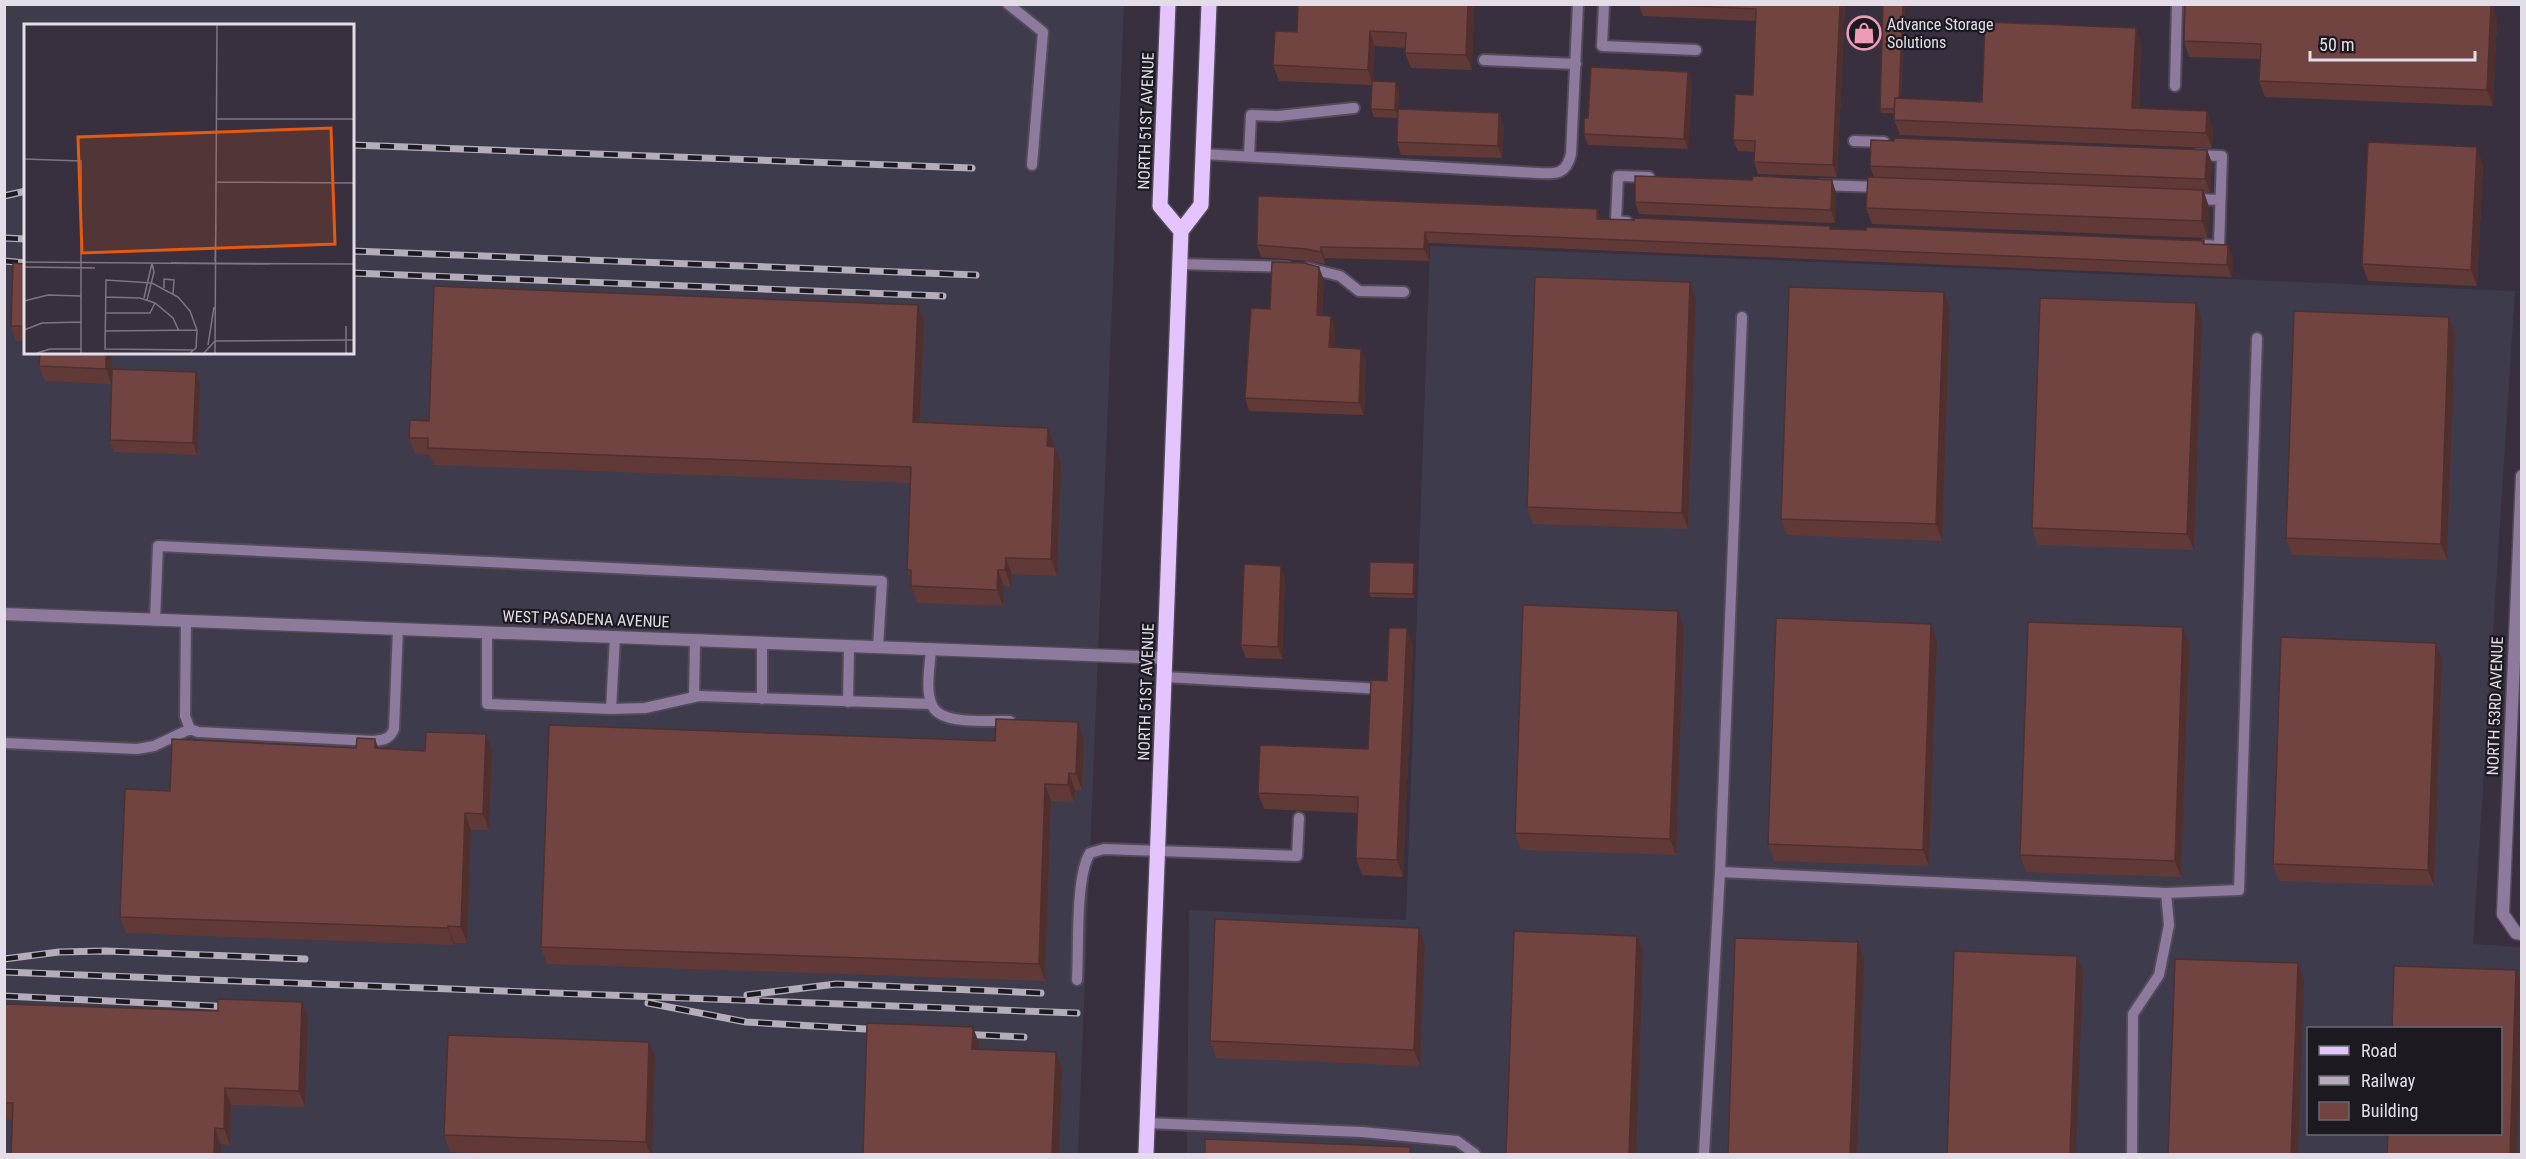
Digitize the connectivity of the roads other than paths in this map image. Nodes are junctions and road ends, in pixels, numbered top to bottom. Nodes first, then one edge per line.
1 (1008, 4) edge
2 (1168, 4) edge
3 (1209, 4) edge
4 (1578, 4) edge
5 (1604, 4) edge
6 (2177, 4) edge
7 (1696, 50) dead end
8 (1484, 60) dead end
9 (1576, 64) junction
10 (2175, 86) dead end
11 (1354, 108) dead end
12 (1854, 141) dead end
13 (1890, 143) edge
14 (1203, 154) junction
15 (2186, 154) edge
16 (1249, 156) junction
17 (1032, 165) dead end
18 (1665, 178) edge
19 (1806, 184) edge
20 (1889, 188) edge
21 (2185, 199) edge
22 (2220, 200) junction
23 (1640, 222) edge
24 (1181, 231) junction
25 (2195, 245) edge
26 (1179, 264) junction
27 (1404, 292) dead end
28 (1742, 317) dead end
29 (2257, 338) dead end
30 (2522, 476) edge
31 (2519, 605) edge
32 (4, 614) edge
33 (155, 619) junction
34 (186, 621) junction
35 (398, 628) junction
36 (487, 632) junction
37 (615, 637) junction
38 (695, 640) junction
39 (762, 643) junction
40 (849, 646) junction
41 (878, 647) junction
42 (931, 649) junction
43 (1166, 658) junction
44 (1165, 677) junction
45 (1382, 689) edge
46 (694, 696) junction
47 (762, 699) junction
48 (848, 702) junction
49 (931, 704) junction
50 (611, 709) junction
51 (1018, 721) edge
52 (190, 729) junction
53 (4, 743) edge
54 (1299, 818) dead end
55 (1158, 851) junction
56 (1720, 872) junction
57 (2166, 893) junction
58 (2519, 934) edge
59 (1077, 980) dead end
60 (1147, 1123) junction
61 (1146, 1155) edge
62 (1475, 1155) edge
63 (1704, 1155) edge
64 (2132, 1155) edge

1 - 17 lane
2 - 24 main road, NORTH 51ST AVENUE
3 - 14 main road
4 - 9 lane
5 - 7 lane
6 - 10 lane
8 - 9 lane
9 - 16 lane
11 - 16 lane
12 - 13 lane
14 - 16 lane
14 - 24 main road
15 - 22 lane
18 - 23 lane
19 - 20 lane
21 - 22 lane
22 - 25 lane
24 - 26 main road, NORTH 51ST AVENUE
26 - 27 lane
26 - 43 main road, NORTH 51ST AVENUE
28 - 56 lane
29 - 57 lane
30 - 31 street, NORTH 53RD AVENUE
31 - 58 street, NORTH 53RD AVENUE
32 - 33 street, WEST PASADENA AVENUE
33 - 34 street, WEST PASADENA AVENUE
33 - 41 lane
34 - 35 street, WEST PASADENA AVENUE
34 - 52 lane
35 - 36 street, WEST PASADENA AVENUE
35 - 52 lane
36 - 37 street, WEST PASADENA AVENUE
36 - 50 lane
37 - 38 street, WEST PASADENA AVENUE
37 - 50 lane
38 - 39 street, WEST PASADENA AVENUE
38 - 46 lane
39 - 40 street, WEST PASADENA AVENUE
39 - 47 lane
40 - 41 street, WEST PASADENA AVENUE
40 - 48 lane
41 - 42 street, WEST PASADENA AVENUE
42 - 43 street, WEST PASADENA AVENUE
42 - 49 lane
43 - 44 main road, NORTH 51ST AVENUE
44 - 45 lane
44 - 55 main road, NORTH 51ST AVENUE
46 - 47 lane
46 - 50 lane
47 - 48 lane
48 - 49 lane
49 - 51 lane
52 - 53 lane
54 - 55 lane
55 - 59 lane
55 - 60 main road, NORTH 51ST AVENUE
56 - 57 lane
56 - 63 lane
57 - 64 lane
60 - 61 main road, NORTH 51ST AVENUE
60 - 62 lane

